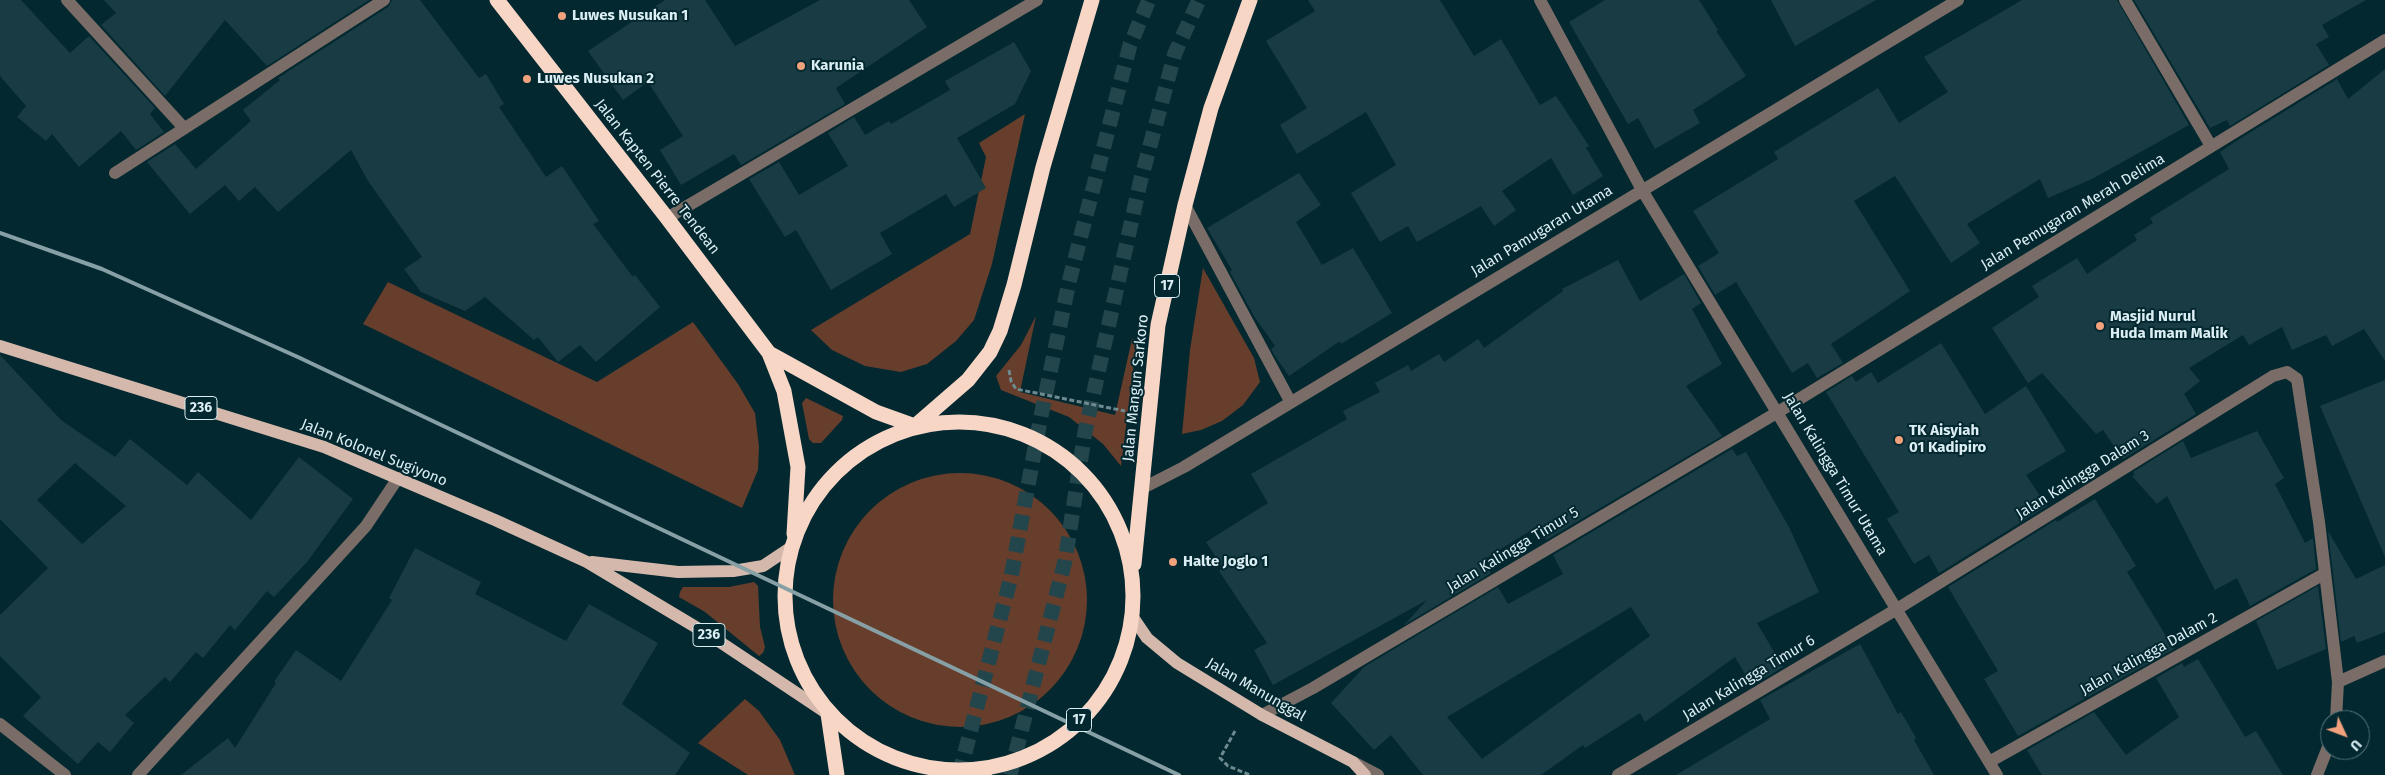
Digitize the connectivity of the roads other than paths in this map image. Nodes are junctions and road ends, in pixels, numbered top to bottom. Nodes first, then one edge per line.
1 (67, 0) edge
2 (384, 0) edge
3 (497, 0) edge
4 (1037, 0) edge
5 (1092, 0) edge
6 (1250, 0) edge
7 (1540, 0) edge
8 (1958, 0) edge
9 (2125, 0) edge
10 (2385, 40) edge
11 (184, 128) junction
12 (2211, 146) junction
13 (115, 173) dead end
14 (1642, 190) junction
15 (1185, 205) junction
16 (667, 218) junction
17 (0, 346) edge
18 (769, 353) junction
19 (1290, 401) junction
20 (1778, 412) junction
21 (915, 426) junction
22 (398, 478) junction
23 (1143, 488) junction
24 (793, 546) junction
25 (587, 562) junction
26 (2324, 574) junction
27 (1132, 581) junction
28 (1897, 609) junction
29 (1132, 616) junction
30 (2385, 661) edge
31 (2338, 682) junction
32 (2337, 710) edge
33 (828, 714) junction
34 (1262, 715) junction
35 (0, 724) edge
36 (2323, 760) edge
37 (1353, 762) junction
38 (1989, 762) junction
39 (979, 772) edge
40 (65, 775) edge
41 (138, 775) edge
42 (837, 775) edge
43 (1365, 775) edge
44 (1378, 775) edge
45 (1618, 775) edge
46 (1997, 775) edge
47 (2317, 775) edge

1 - 11 street
2 - 11 street
3 - 16 highway, Jalan Kapten Pierre Tendean
4 - 16 street
5 - 21 highway, 17
6 - 15 highway, Jalan Mangun Sarkoro / 17
7 - 14 street, Jalan Kalingga Timur Utama
8 - 14 street, Jalan Pamugaran Utama
9 - 12 street
10 - 12 street, Jalan Pemugaran Merah Delima
11 - 13 street
12 - 20 street, Jalan Pemugaran Merah Delima
14 - 19 street, Jalan Pamugaran Utama
14 - 20 street, Jalan Kalingga Timur Utama
15 - 19 street
15 - 23 highway, Jalan Mangun Sarkoro / 17
16 - 18 highway, Jalan Kapten Pierre Tendean
17 - 22 main road, Jalan Kolonel Sugiyono / 236
18 - 21 highway, Jalan Kapten Pierre Tendean
18 - 24 highway, Jalan Kapten Pierre Tendean
19 - 23 street, Jalan Pamugaran Utama
20 - 28 street, Jalan Kalingga Timur Utama
20 - 34 street, Jalan Kalingga Timur 5
21 - 24 highway, 17
21 - 27 highway, 17
22 - 25 main road, Jalan Kolonel Sugiyono / 236
22 - 41 street
23 - 27 highway, Jalan Mangun Sarkoro / 17
24 - 25 main road, Jalan Kolonel Sugiyono / 236
24 - 33 highway, 17
25 - 33 main road, Jalan Kolonel Sugiyono / 236
26 - 28 street, Jalan Kalingga Dalam 3
26 - 31 street
26 - 38 street, Jalan Kalingga Dalam 2
27 - 29 highway, 17
28 - 38 street, Jalan Kalingga Timur Utama
28 - 45 street, Jalan Kalingga Timur 6
29 - 34 main road, Jalan Manunggal
29 - 39 highway, 17
30 - 31 street
31 - 32 street
33 - 39 highway, 17
33 - 42 highway, 17
34 - 37 main road, Jalan Manunggal
35 - 40 street
36 - 47 street
37 - 43 main road
37 - 44 street, Jalan Manunggal
38 - 46 street, Jalan Kalingga Timur Utama

